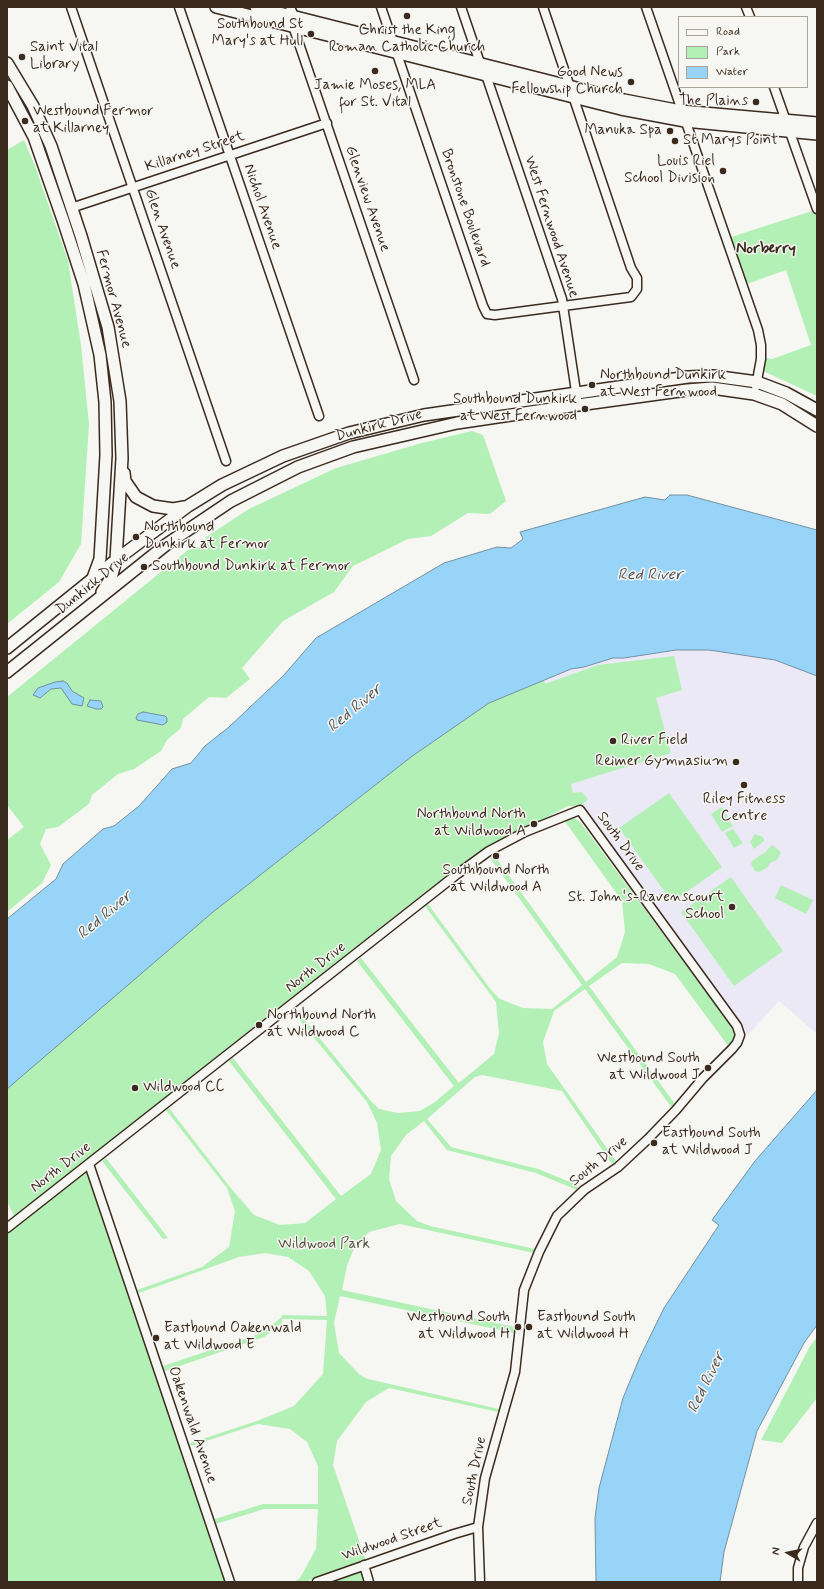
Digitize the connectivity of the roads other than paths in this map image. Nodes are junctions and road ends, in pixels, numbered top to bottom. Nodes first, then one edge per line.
1 (71, 7) edge
2 (179, 7) edge
3 (216, 7) edge
4 (256, 7) edge
5 (381, 7) edge
6 (462, 7) edge
7 (543, 7) edge
8 (646, 7) edge
9 (293, 17) edge
10 (392, 40) junction
11 (397, 53) junction
12 (7, 62) edge
13 (480, 63) junction
14 (486, 75) junction
15 (570, 85) junction
16 (7, 86) edge
17 (774, 88) edge
18 (575, 97) junction
19 (683, 116) junction
20 (786, 120) junction
21 (327, 123) junction
22 (817, 123) edge
23 (790, 131) junction
24 (817, 134) edge
25 (230, 156) junction
26 (133, 188) junction
27 (71, 208) junction
28 (817, 209) edge
29 (562, 305) junction
30 (104, 380) junction
31 (414, 380) dead end
32 (757, 382) junction
33 (117, 385) junction
34 (576, 392) junction
35 (754, 394) junction
36 (578, 405) junction
37 (817, 410) edge
38 (319, 416) dead end
39 (817, 426) edge
40 (344, 434) junction
41 (348, 449) junction
42 (122, 458) junction
43 (226, 461) dead end
44 (188, 506) junction
45 (116, 560) junction
46 (92, 579) junction
47 (96, 601) junction
48 (7, 648) edge
49 (7, 672) edge
50 (580, 810) joint
51 (89, 1164) junction
52 (7, 1228) edge
53 (817, 1523) edge
54 (478, 1528) junction
55 (364, 1565) junction
56 (230, 1582) edge
57 (317, 1582) edge
58 (369, 1582) edge
59 (480, 1582) edge
60 (798, 1582) edge

1 - 26 street, Glen Avenue
2 - 25 street, Nichol Avenue
3 - 9 main road
4 - 9 main road
5 - 10 street, Bronstone Boulevard
6 - 13 street, West Fernwood Avenue
7 - 15 street
8 - 19 street
9 - 10 main road
9 - 11 main road
9 - 21 street, Glenview Avenue
10 - 11 street, Bronstone Boulevard
10 - 13 main road
11 - 14 main road
11 - 29 street, Bronstone Boulevard
12 - 27 main road, Fermor Avenue
13 - 14 street, West Fernwood Avenue
13 - 15 main road
14 - 18 main road
14 - 29 street, West Fernwood Avenue
15 - 18 street
15 - 19 main road
16 - 30 main road, Fermor Avenue
17 - 20 street
18 - 19 main road
18 - 29 street
19 - 20 main road
19 - 23 main road
19 - 32 street
20 - 22 main road
20 - 23 street
21 - 25 street, Killarney Street
21 - 31 street, Glenview Avenue
23 - 24 main road
23 - 28 street
25 - 26 street, Killarney Street
25 - 38 street, Nichol Avenue
26 - 27 street, Killarney Street
26 - 43 street, Glen Avenue
27 - 33 main road, Fermor Avenue
29 - 34 street, West Fernwood Avenue
30 - 33 main road
30 - 46 main road, Fermor Avenue
32 - 34 main road, Dunkirk Drive
32 - 35 street
32 - 37 main road, Dunkirk Drive
33 - 42 main road, Fermor Avenue
34 - 36 street, West Fernwood Avenue
34 - 40 main road, Dunkirk Drive
35 - 36 main road, Dunkirk Drive
35 - 39 main road, Dunkirk Drive
36 - 41 main road, Dunkirk Drive
40 - 41 main road
40 - 44 main road, Dunkirk Drive
41 - 47 main road, Dunkirk Drive
42 - 44 main road
42 - 45 main road, Fermor Avenue
44 - 45 main road, Dunkirk Drive
45 - 46 main road, Dunkirk Drive
45 - 47 main road, Fermor Avenue
46 - 48 main road, Dunkirk Drive
47 - 49 main road, Dunkirk Drive
50 - 51 street, North Drive
50 - 54 street, South Drive
51 - 52 street, North Drive
51 - 56 street, Oakenwald Avenue
53 - 60 street
54 - 55 street, Wildwood Street
54 - 59 street, South Drive
55 - 57 street, Wildwood Street
55 - 58 street

